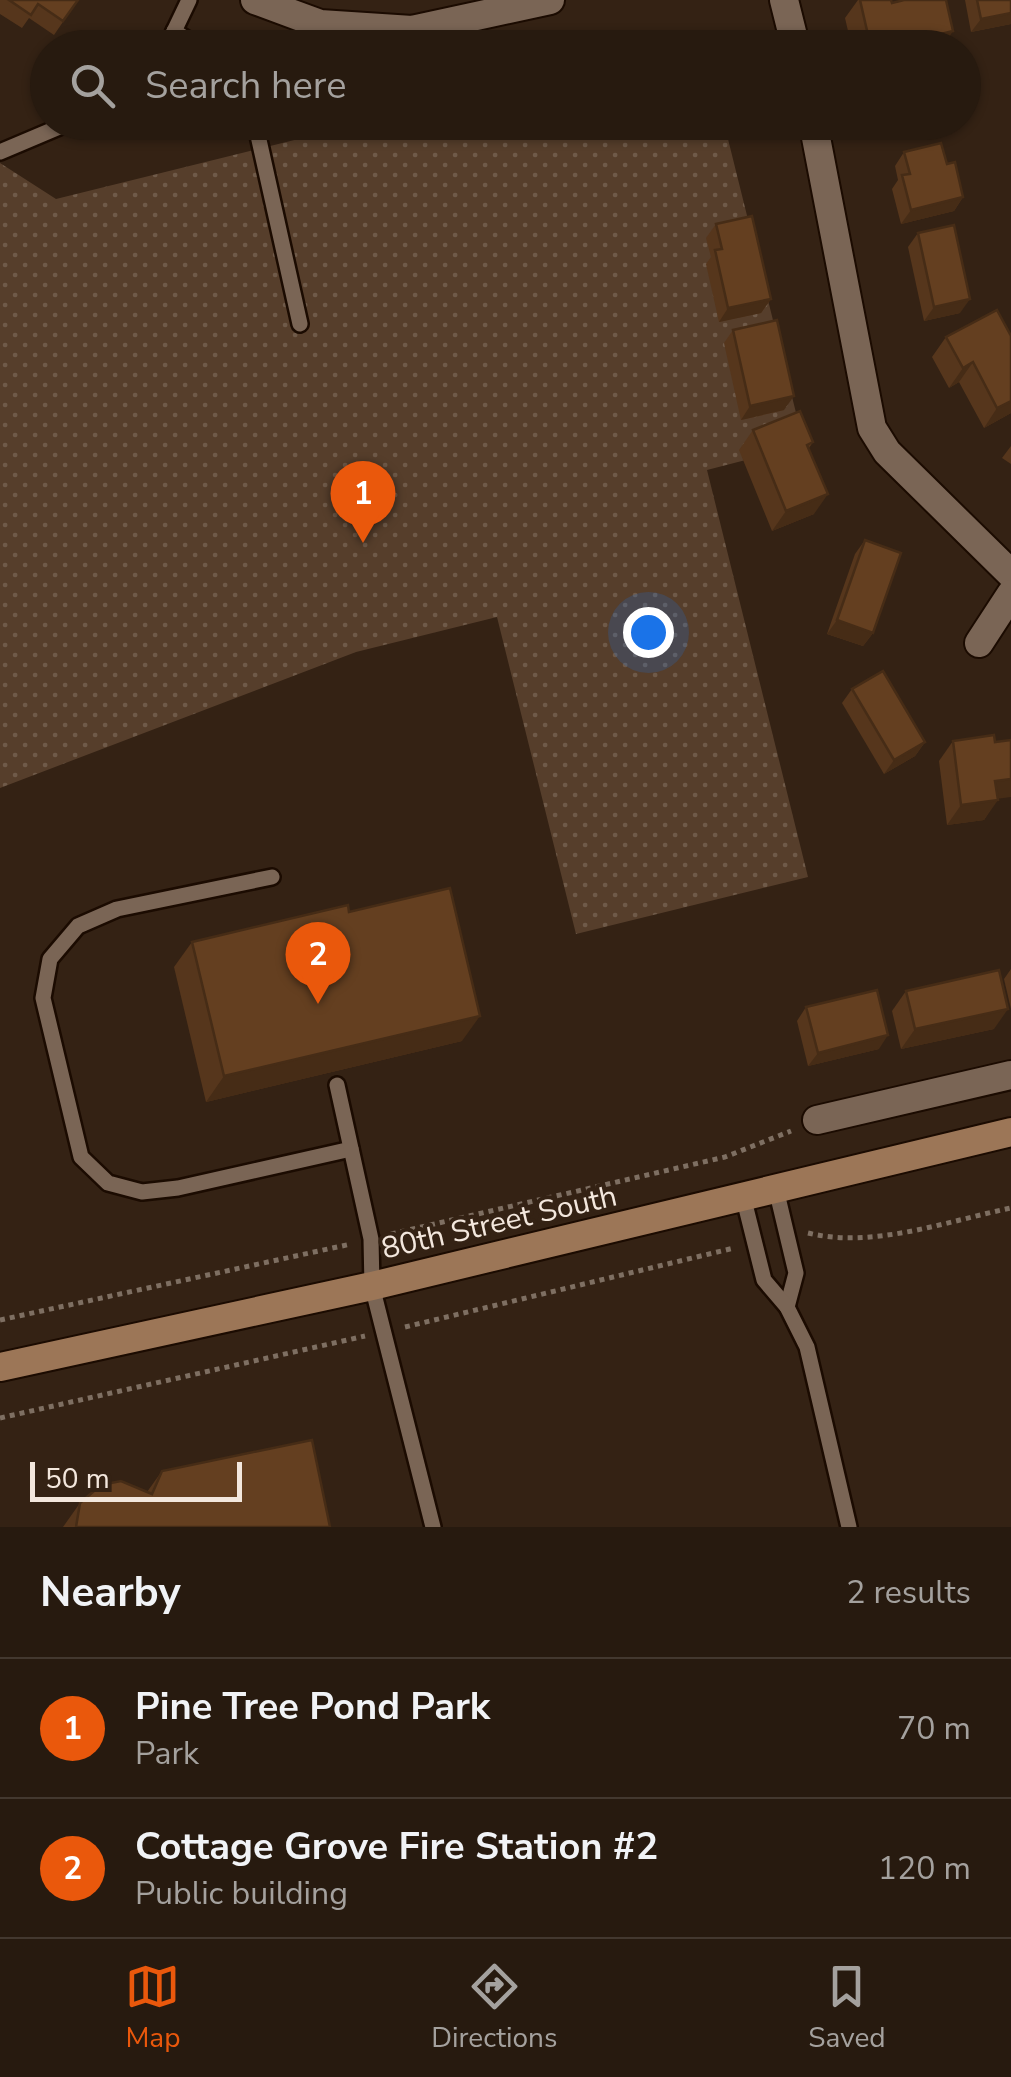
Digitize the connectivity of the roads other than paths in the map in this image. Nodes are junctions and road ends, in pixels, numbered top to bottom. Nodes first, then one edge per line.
1 (188, 0) edge
2 (254, 0) edge
3 (550, 0) edge
4 (784, 0) edge
5 (174, 30) edge
6 (792, 30) edge
7 (30, 139) edge
8 (260, 140) edge
9 (816, 140) edge
10 (0, 152) edge
11 (300, 324) dead end
12 (1011, 574) edge
13 (1011, 594) edge
14 (979, 644) dead end
15 (272, 877) dead end
16 (1011, 1075) edge
17 (337, 1085) dead end
18 (817, 1120) road end
19 (1011, 1132) edge
20 (351, 1149) junction
21 (776, 1189) junction
22 (743, 1196) junction
23 (372, 1286) junction
24 (787, 1306) junction
25 (0, 1368) edge
26 (433, 1527) edge
27 (849, 1527) edge

1 - 5 lane
2 - 3 street
4 - 6 street
7 - 10 lane
8 - 11 lane
9 - 12 street
13 - 14 street
15 - 20 lane
16 - 18 street
17 - 20 lane
19 - 21 main road, 80th Street South
20 - 23 lane
21 - 22 main road, 80th Street South
21 - 24 lane
22 - 23 main road, 80th Street South
22 - 24 lane
23 - 25 main road, 80th Street South
23 - 26 lane
24 - 27 lane

